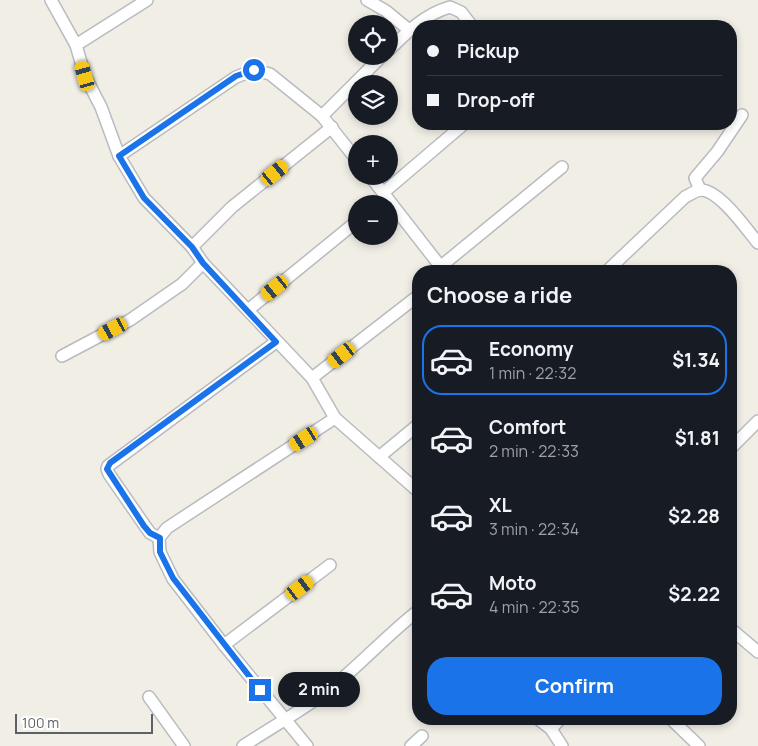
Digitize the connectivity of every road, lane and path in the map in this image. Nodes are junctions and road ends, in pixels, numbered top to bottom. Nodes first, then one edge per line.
1 (51, 0) edge
2 (147, 0) edge
3 (367, 0) edge
4 (423, 20) edge
5 (467, 20) edge
6 (412, 28) edge
7 (409, 30) junction
8 (398, 41) edge
9 (76, 45) junction
10 (373, 65) edge
11 (742, 115) dead end
12 (322, 116) junction
13 (737, 122) edge
14 (332, 127) junction
15 (457, 130) edge
16 (732, 130) edge
17 (348, 148) edge
18 (119, 156) junction
19 (562, 167) dead end
20 (700, 190) junction
21 (385, 195) edge
22 (398, 217) edge
23 (348, 229) edge
24 (758, 243) edge
25 (192, 247) junction
26 (203, 263) junction
27 (439, 265) edge
28 (447, 265) edge
29 (613, 265) edge
30 (412, 300) edge
31 (248, 310) junction
32 (276, 342) junction
33 (62, 356) dead end
34 (312, 378) junction
35 (335, 418) junction
36 (758, 421) edge
37 (412, 430) edge
38 (737, 442) edge
39 (379, 457) junction
40 (412, 486) edge
41 (160, 538) junction
42 (330, 565) dead end
43 (412, 616) edge
44 (737, 634) edge
45 (224, 645) junction
46 (758, 652) edge
47 (149, 697) dead end
48 (283, 720) junction
49 (545, 725) edge
50 (554, 725) edge
51 (677, 725) edge
52 (550, 729) junction
53 (184, 746) edge
54 (243, 746) edge
55 (306, 746) edge
56 (562, 746) edge
57 (698, 746) edge

1 - 9 street
2 - 9 street
3 - 7 street
4 - 5 street
6 - 7 street
7 - 8 street
9 - 18 street
10 - 12 street
11 - 13 street
12 - 14 street
12 - 18 street
14 - 17 street
14 - 25 street
15 - 21 street
16 - 20 street
18 - 25 street
19 - 28 street
20 - 24 street
20 - 29 street
22 - 27 street
23 - 31 street
25 - 26 street
26 - 31 street
26 - 33 street
30 - 34 street
31 - 32 street
32 - 34 street
32 - 41 street
34 - 35 street
35 - 39 street
35 - 41 street
36 - 38 street
37 - 39 street
39 - 40 street
41 - 45 street
42 - 45 street
43 - 48 street
44 - 46 street
45 - 48 street
47 - 53 street
48 - 54 street
48 - 55 street
49 - 52 street
50 - 52 street
51 - 57 street
52 - 56 street

